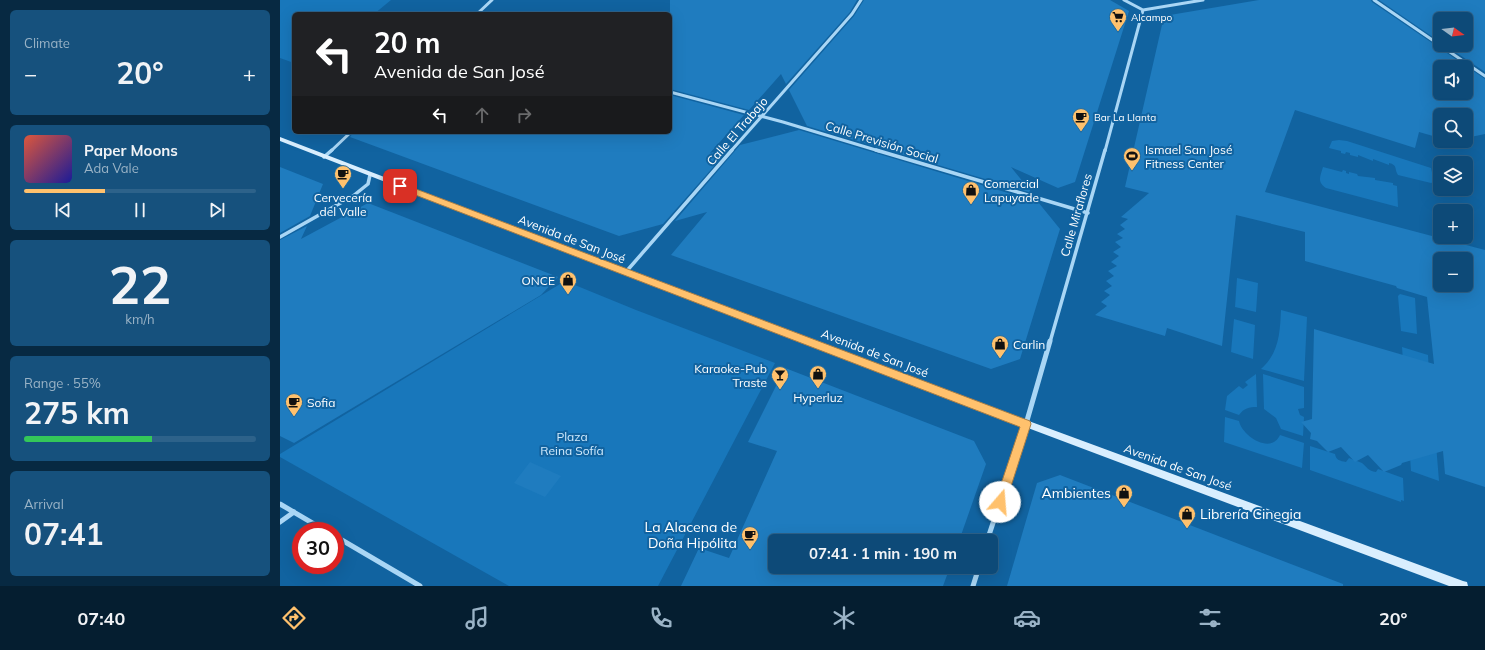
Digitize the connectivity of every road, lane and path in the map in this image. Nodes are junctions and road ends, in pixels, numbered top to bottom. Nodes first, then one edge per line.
1 (492, 0) edge
2 (861, 0) edge
3 (1124, 0) edge
4 (1203, 0) edge
5 (1374, 0) edge
6 (1143, 10) junction
7 (479, 12) edge
8 (1485, 76) edge
9 (672, 93) edge
10 (762, 116) junction
11 (350, 134) edge
12 (280, 139) edge
13 (324, 157) junction
14 (370, 175) junction
15 (1088, 213) junction
16 (280, 237) edge
17 (626, 273) junction
18 (1026, 424) junction
19 (280, 504) edge
20 (294, 512) junction
21 (280, 522) edge
22 (311, 522) edge
23 (989, 534) edge
24 (344, 541) edge
25 (976, 574) edge
26 (420, 586) edge
27 (972, 586) edge
28 (1463, 586) edge

1 - 7 street
2 - 10 street, Calle El Trabajo
3 - 6 street
4 - 6 street
5 - 8 street
6 - 15 street, Calle Miraflores
9 - 10 street, Calle Previsión Social
10 - 15 street, Calle Previsión Social
10 - 17 street, Calle El Trabajo
11 - 13 street
12 - 13 main road, Avenida de San José
13 - 14 main road, Avenida de San José
14 - 16 street
14 - 17 main road, Avenida de San José
15 - 18 street, Calle Miraflores
17 - 18 main road, Avenida de San José
18 - 23 street, Calle Miraflores
18 - 28 main road, Avenida de San José
19 - 20 street
20 - 21 street
20 - 22 street
24 - 26 street
25 - 27 street

